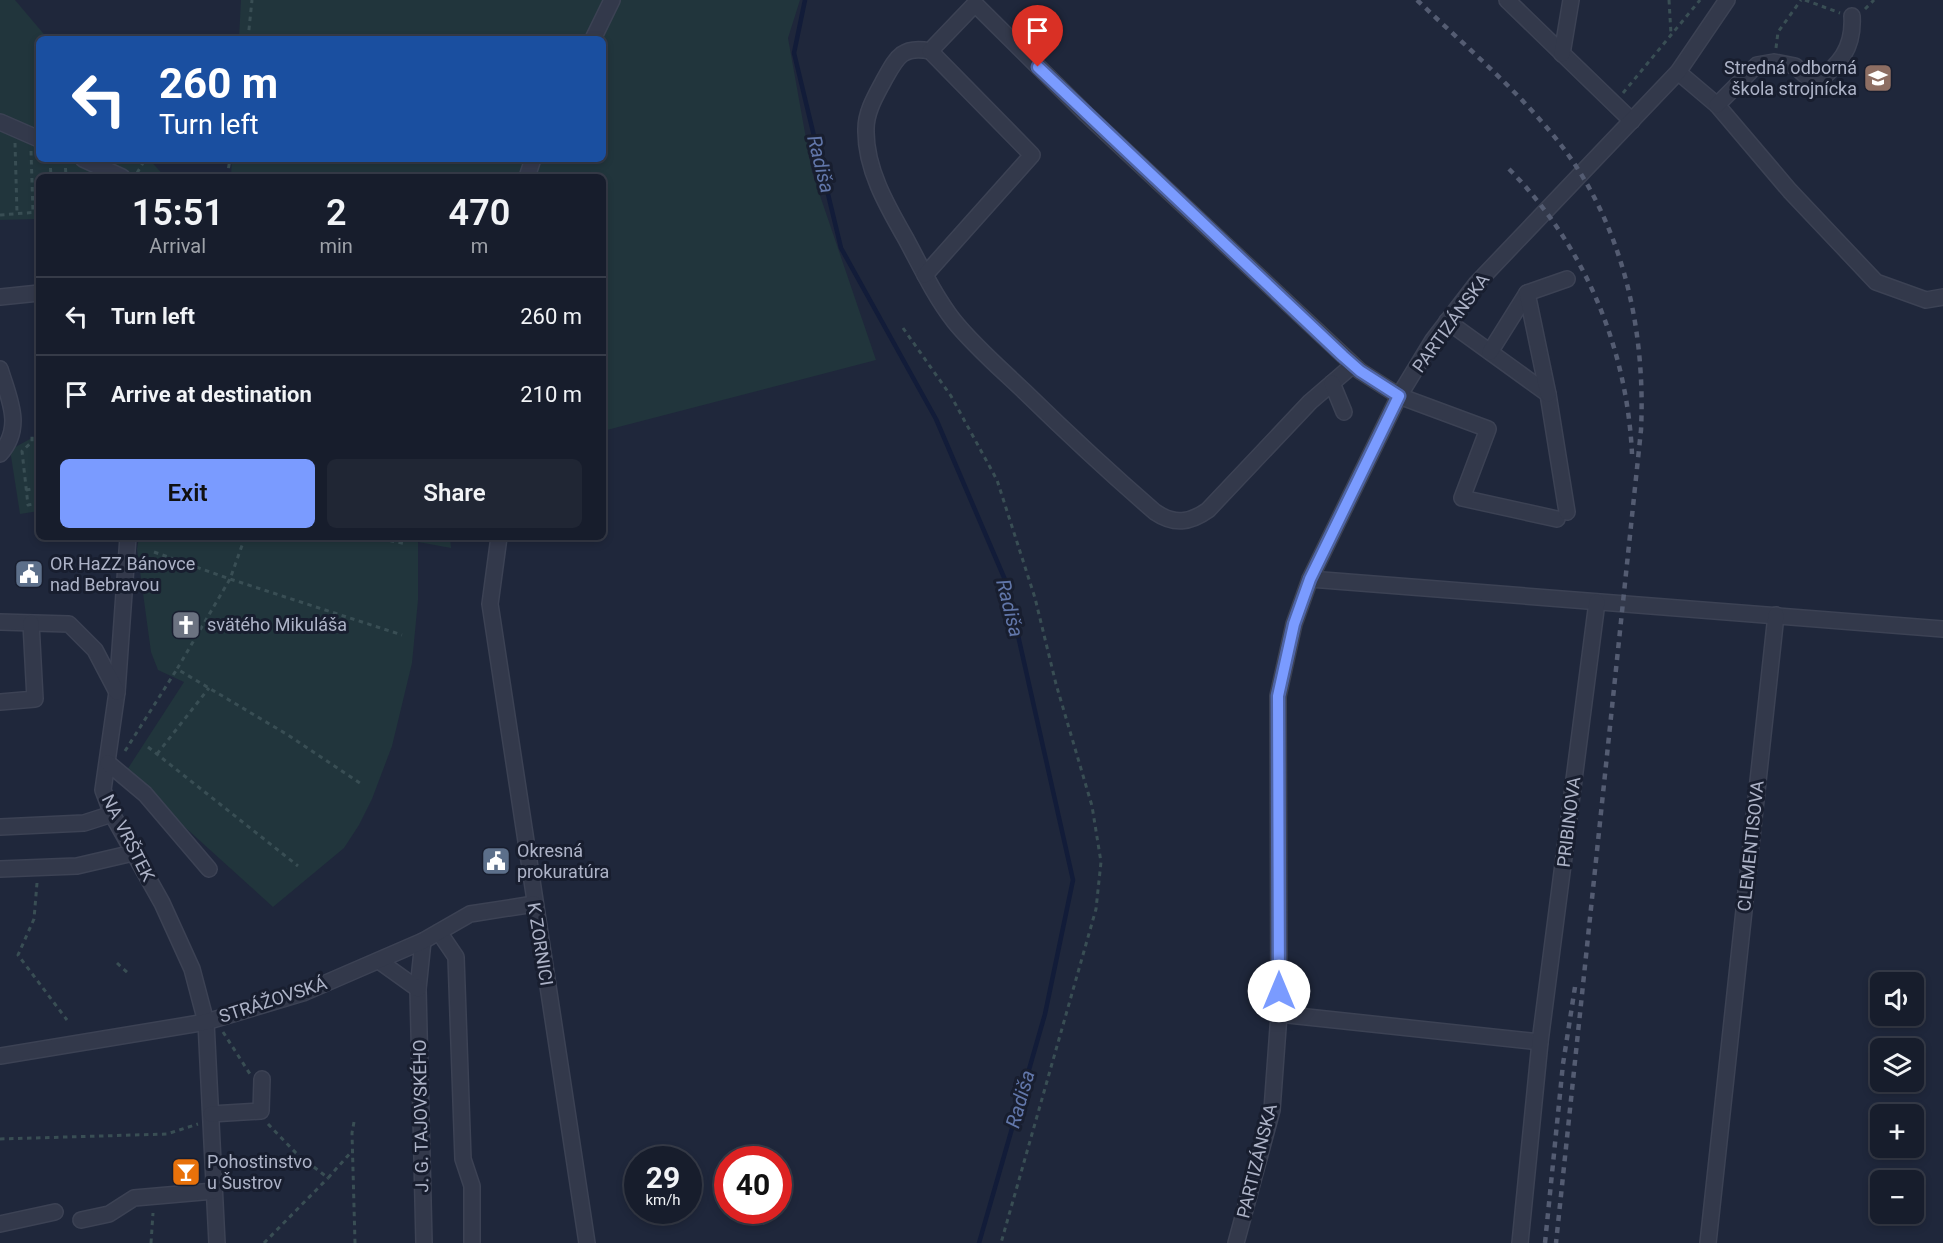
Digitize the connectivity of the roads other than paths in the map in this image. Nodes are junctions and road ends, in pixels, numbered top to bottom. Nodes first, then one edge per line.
1 (612, 0) edge
2 (1507, 0) edge
3 (1571, 0) edge
4 (1727, 0) edge
5 (972, 2) edge
6 (1519, 6) edge
7 (1852, 16) dead end
8 (594, 36) edge
9 (930, 51) junction
10 (1562, 54) junction
11 (1678, 72) junction
12 (1717, 105) junction
13 (1627, 117) junction
14 (0, 122) edge
15 (35, 138) edge
16 (90, 162) edge
17 (116, 174) edge
18 (925, 275) junction
19 (1567, 279) dead end
20 (1527, 293) junction
21 (36, 294) edge
22 (0, 297) edge
23 (1943, 297) edge
24 (1447, 321) junction
25 (1490, 352) junction
26 (1353, 365) junction
27 (0, 369) edge
28 (1332, 383) junction
29 (1548, 394) junction
30 (1399, 396) junction
31 (1344, 412) dead end
32 (0, 454) edge
33 (128, 540) edge
34 (499, 540) edge
35 (1310, 579) junction
36 (1597, 602) junction
37 (1776, 615) junction
38 (0, 622) edge
39 (31, 623) junction
40 (1943, 629) edge
41 (117, 692) junction
42 (0, 702) edge
43 (108, 764) junction
44 (112, 814) junction
45 (0, 827) edge
46 (134, 853) junction
47 (0, 869) edge
48 (209, 869) dead end
49 (534, 904) junction
50 (439, 932) junction
51 (423, 941) junction
52 (379, 961) junction
53 (418, 989) junction
54 (1279, 1014) junction
55 (206, 1022) junction
56 (1540, 1042) junction
57 (0, 1056) edge
58 (262, 1085) road end
59 (211, 1114) junction
60 (214, 1191) junction
61 (55, 1212) dead end
62 (81, 1220) dead end
63 (0, 1224) edge
64 (217, 1243) edge
65 (424, 1243) edge
66 (472, 1243) edge
67 (587, 1243) edge
68 (1236, 1243) edge
69 (1520, 1243) edge
70 (1708, 1243) edge

1 - 8 street
2 - 6 street
3 - 10 street
4 - 11 street, PARTIZÁNSKA
5 - 9 street
5 - 26 street
6 - 10 street
7 - 12 street
9 - 18 street
9 - 18 street
10 - 13 street
11 - 12 street
11 - 13 street, PARTIZÁNSKA
12 - 23 street
13 - 24 street, PARTIZÁNSKA
14 - 15 street
16 - 17 street
18 - 28 street
19 - 20 street
20 - 25 street
20 - 29 street
21 - 22 street
24 - 25 street
24 - 30 street, PARTIZÁNSKA
25 - 29 street
26 - 28 street
26 - 30 street
27 - 32 street
28 - 31 street
29 - 30 street
30 - 35 street, PARTIZÁNSKA
33 - 41 street, NA VRŠTEK
34 - 49 street, K ZORNICI
35 - 36 street
35 - 54 street, PARTIZÁNSKA
36 - 37 street
36 - 56 street, PRIBINOVA
37 - 40 street
37 - 70 street, CLEMENTISOVA
38 - 39 street
39 - 41 street
39 - 42 street
41 - 43 street, NA VRŠTEK
43 - 44 street, NA VRŠTEK
43 - 48 street
44 - 45 street
44 - 46 street, NA VRŠTEK
46 - 47 street
46 - 55 street, NA VRŠTEK
49 - 50 street, STRÁŽOVSKÁ
49 - 67 street, K ZORNICI
50 - 51 street, STRÁŽOVSKÁ
50 - 66 street
51 - 52 street, STRÁŽOVSKÁ
51 - 53 street, J. G. TAJOVSKÉHO
52 - 53 street
52 - 55 street, STRÁŽOVSKÁ
53 - 65 street, J. G. TAJOVSKÉHO
54 - 56 street
54 - 68 street, PARTIZÁNSKA
55 - 57 street, STRÁŽOVSKÁ
55 - 59 street, NA VRŠTEK
56 - 69 street, PRIBINOVA
58 - 59 street
59 - 60 street, NA VRŠTEK
60 - 62 street
60 - 64 street, NA VRŠTEK
61 - 63 street

